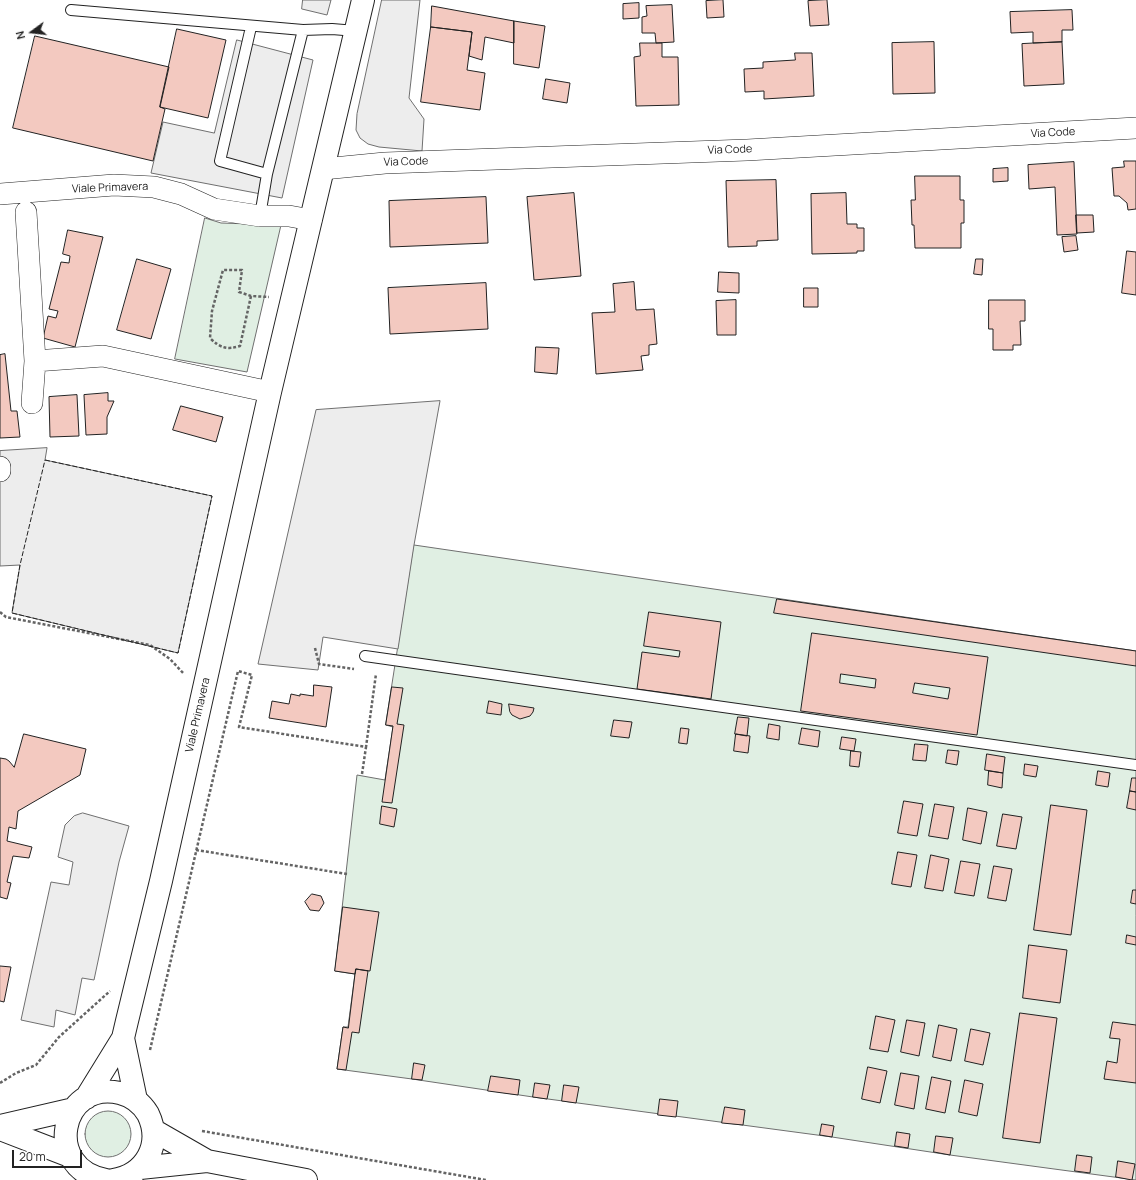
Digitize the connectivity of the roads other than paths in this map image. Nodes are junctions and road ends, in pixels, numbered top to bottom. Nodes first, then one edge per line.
1 (363, 0) edge
2 (72, 10) dead end
3 (252, 27) junction
4 (303, 30) junction
5 (356, 31) junction
6 (1136, 128) edge
7 (324, 169) junction
8 (267, 174) junction
9 (0, 194) edge
10 (26, 212) dead end
11 (260, 216) junction
12 (311, 220) junction
13 (35, 361) junction
14 (270, 392) junction
15 (32, 402) dead end
16 (0, 467) edge
17 (0, 471) edge
18 (365, 656) dead end
19 (1136, 765) edge
20 (123, 1038) junction
21 (136, 1100) junction
22 (80, 1103) junction
23 (0, 1127) edge
24 (153, 1130) junction
25 (70, 1156) junction
26 (208, 1162) junction
27 (84, 1176) edge
28 (121, 1177) edge
29 (306, 1180) edge

1 - 5 main road, Viale Primavera
2 - 3 lane
3 - 4 lane
3 - 8 lane
4 - 5 lane
4 - 8 lane
5 - 7 main road, Viale Primavera
6 - 7 street, Via Code
7 - 12 main road, Viale Primavera
8 - 11 lane
9 - 11 street, Viale Primavera
10 - 13 street
11 - 12 street, Viale Primavera
12 - 14 main road, Viale Primavera
13 - 14 street
13 - 15 street
14 - 20 main road, Viale Primavera
16 - 17 street
18 - 19 lane
20 - 21 main road, Viale Primavera
20 - 22 main road, Viale Primavera
21 - 22 main road
21 - 24 main road
22 - 23 main road
22 - 25 main road
23 - 25 main road
24 - 26 main road
24 - 28 main road
25 - 27 main road
26 - 28 main road
26 - 29 main road
27 - 28 main road

